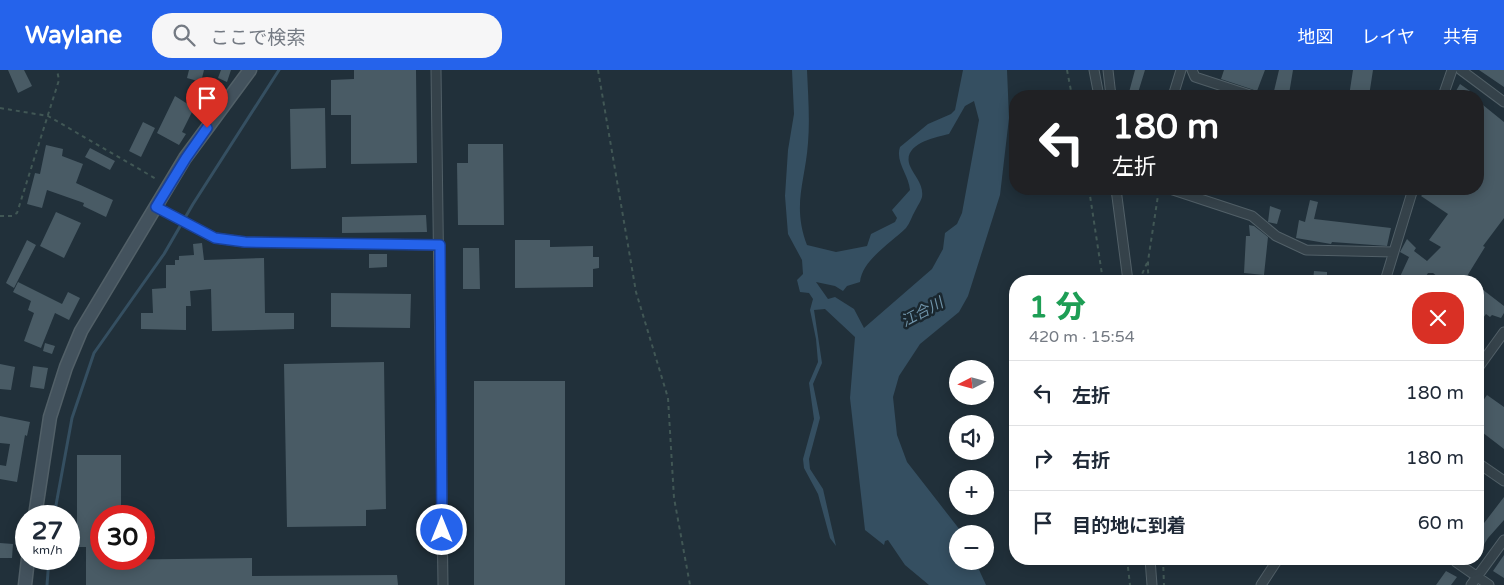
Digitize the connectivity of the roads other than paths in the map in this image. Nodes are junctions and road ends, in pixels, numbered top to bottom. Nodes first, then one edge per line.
1 (250, 70) edge
2 (436, 70) edge
3 (1094, 70) edge
4 (1108, 70) edge
5 (1181, 70) edge
6 (1192, 70) edge
7 (1452, 70) edge
8 (1461, 70) edge
9 (1098, 90) edge
10 (1110, 90) edge
11 (1175, 90) edge
12 (1236, 90) edge
13 (1445, 90) edge
14 (1504, 102) edge
15 (1117, 195) edge
16 (1188, 195) edge
17 (1411, 195) edge
18 (156, 207) junction
19 (440, 245) junction
20 (1394, 252) junction
21 (1127, 275) edge
22 (1387, 275) edge
23 (1504, 332) edge
24 (1484, 360) edge
25 (1484, 467) edge
26 (1504, 482) edge
27 (37, 505) edge
28 (1504, 540) edge
29 (1150, 565) edge
30 (1274, 565) edge
31 (1460, 565) edge
32 (27, 570) edge
33 (1477, 577) junction
34 (26, 585) edge
35 (443, 585) edge
36 (1152, 585) edge
37 (1261, 585) edge
38 (1471, 585) edge
39 (1489, 585) edge

1 - 18 street
2 - 19 street
3 - 9 street
4 - 10 street
5 - 11 street
6 - 12 street
7 - 13 street
8 - 14 street
15 - 21 street
16 - 20 street
17 - 20 street
18 - 19 street
18 - 27 street
19 - 35 street
20 - 22 street
23 - 24 street
25 - 26 street
28 - 33 street
29 - 36 street
30 - 37 street
31 - 33 street
32 - 34 street
33 - 38 street
33 - 39 street

